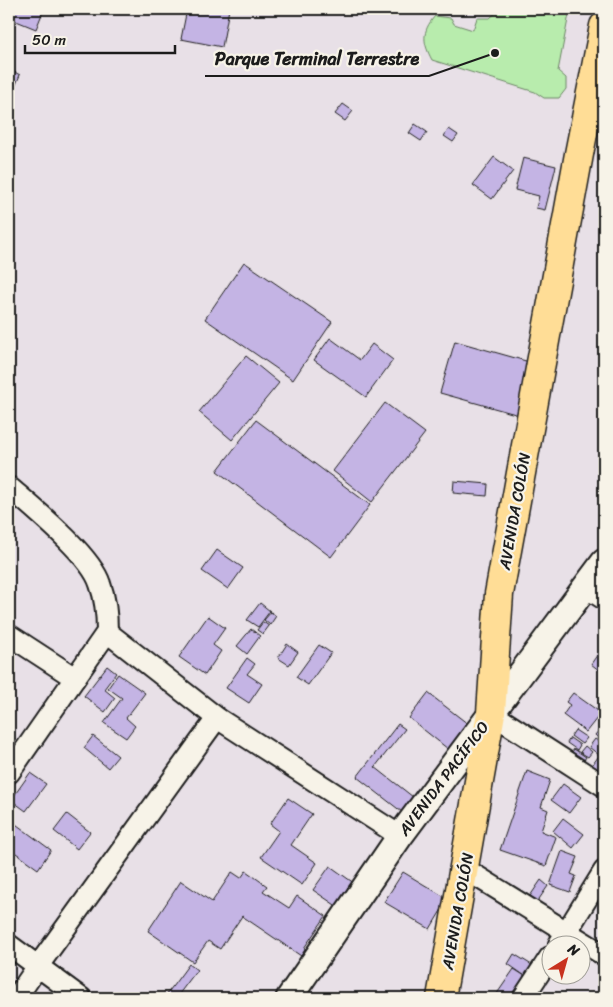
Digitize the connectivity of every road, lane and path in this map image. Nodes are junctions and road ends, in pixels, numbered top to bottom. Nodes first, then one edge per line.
1 (604, 26) edge
2 (9, 487) edge
3 (604, 562) edge
4 (595, 594) edge
5 (107, 632) junction
6 (9, 635) edge
7 (75, 678) junction
8 (491, 713) junction
9 (217, 718) junction
10 (10, 769) edge
11 (604, 786) edge
12 (400, 836) junction
13 (465, 869) junction
14 (604, 871) edge
15 (557, 934) edge
16 (565, 934) edge
17 (9, 945) edge
18 (590, 949) edge
19 (604, 955) edge
20 (38, 966) junction
21 (540, 972) edge
22 (16, 998) edge
23 (81, 998) edge
24 (289, 998) edge
25 (441, 998) edge
26 (523, 998) edge

1 - 8 main road, AVENIDA COLÓN
2 - 5 street
3 - 4 street, AVENIDA PACÍFICO
4 - 8 street, AVENIDA PACÍFICO
5 - 7 street
5 - 9 street
6 - 7 street
7 - 10 street
8 - 11 street
8 - 12 street, AVENIDA PACÍFICO
8 - 13 main road, AVENIDA COLÓN
9 - 12 street
9 - 20 street
12 - 24 street, AVENIDA PACÍFICO
13 - 15 street
13 - 25 main road, AVENIDA COLÓN
14 - 16 street
17 - 20 street
18 - 19 street
20 - 22 street
20 - 23 street
21 - 26 street

